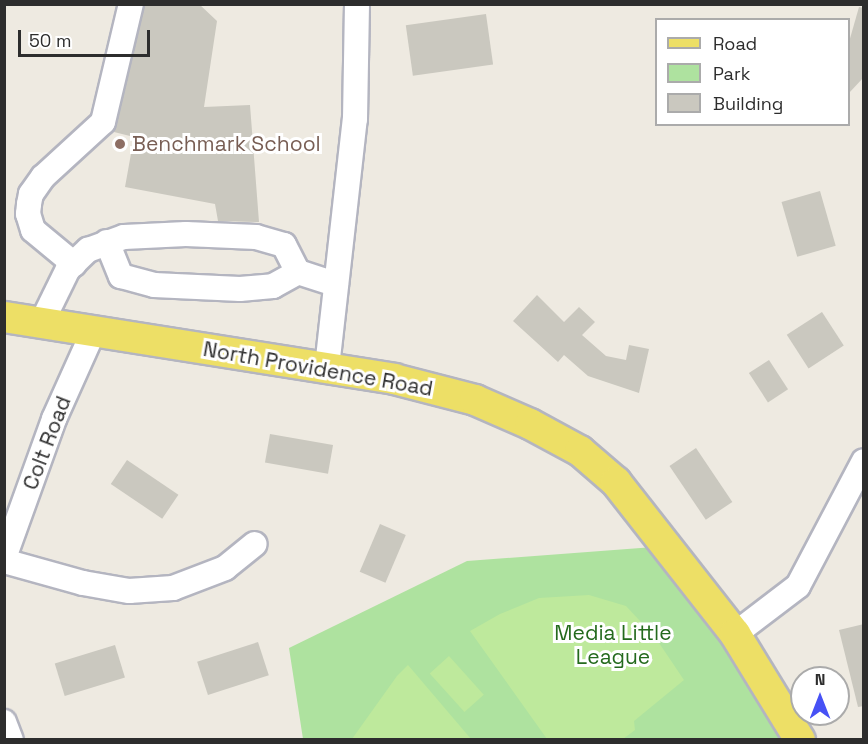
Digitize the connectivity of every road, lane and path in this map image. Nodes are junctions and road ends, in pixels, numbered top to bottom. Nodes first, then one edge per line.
1 (131, 4) edge
2 (357, 4) edge
3 (107, 242) junction
4 (74, 264) junction
5 (298, 272) junction
6 (336, 284) junction
7 (4, 317) edge
8 (42, 322) junction
9 (94, 330) junction
10 (327, 368) junction
11 (864, 461) edge
12 (255, 544) dead end
13 (4, 559) edge
14 (735, 634) junction
15 (4, 722) edge
16 (11, 740) edge
17 (800, 740) edge

1 - 4 street
2 - 6 street
3 - 4 street
3 - 5 street
3 - 5 street
4 - 8 street
5 - 6 street
6 - 10 street
7 - 8 main road, North Providence Road
8 - 9 main road, North Providence Road
9 - 10 main road, North Providence Road
9 - 13 street, Colt Road
10 - 14 main road, North Providence Road
11 - 14 street
12 - 13 street
14 - 17 main road, North Providence Road
15 - 16 street

